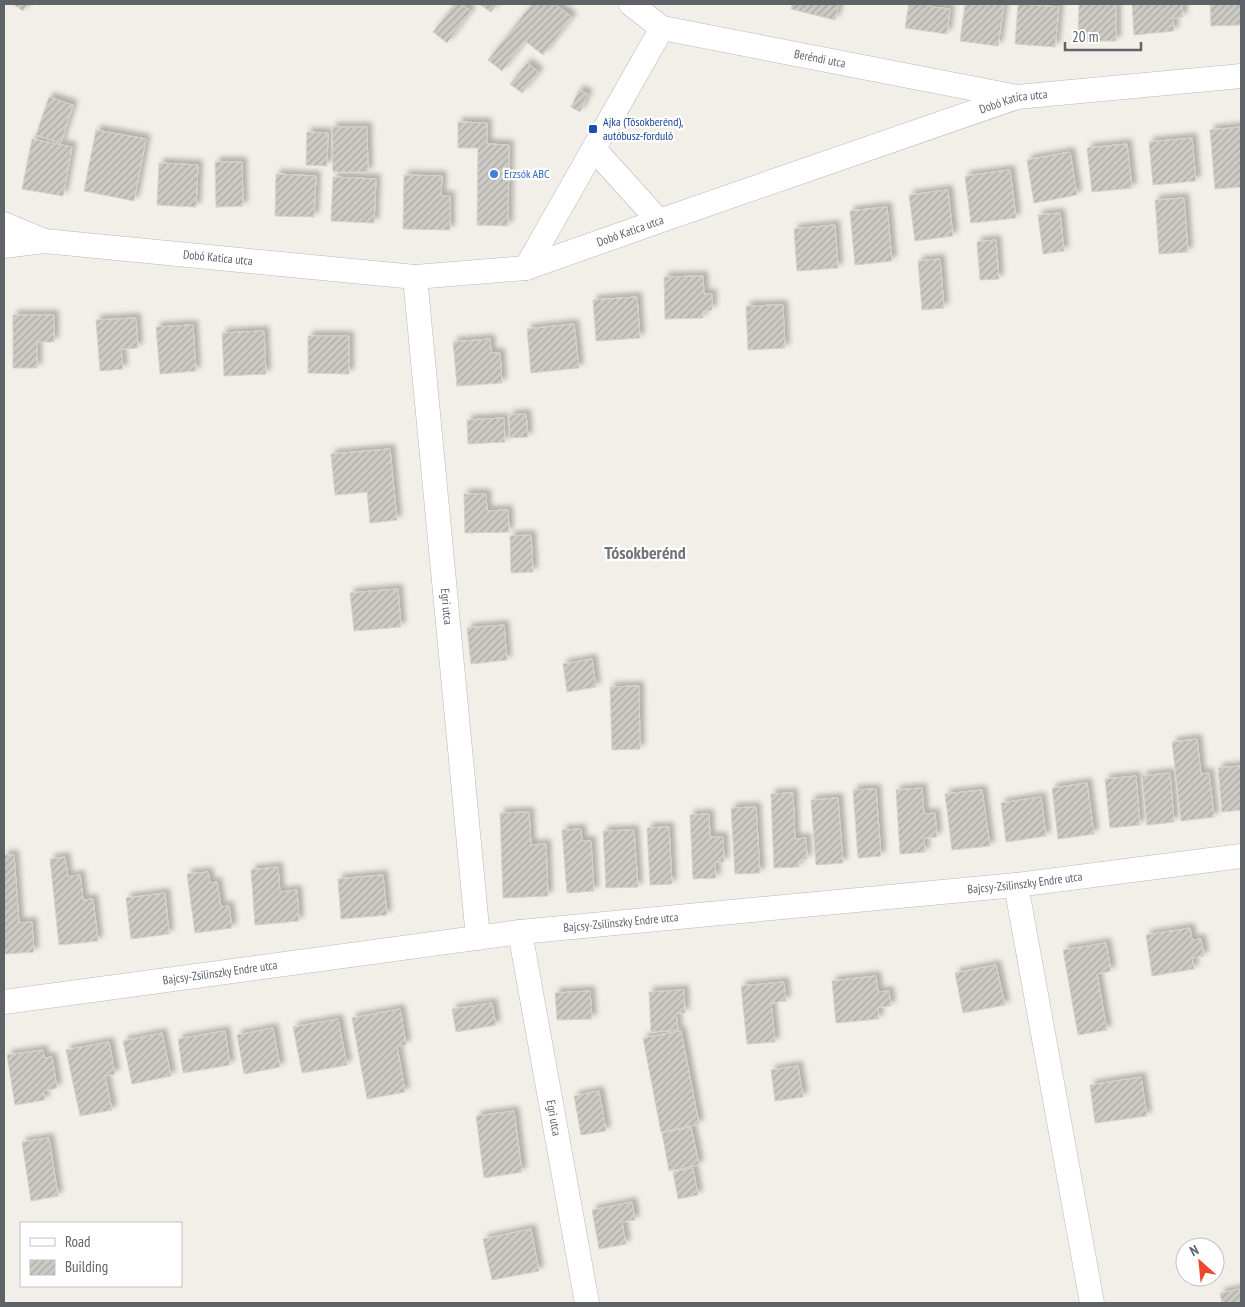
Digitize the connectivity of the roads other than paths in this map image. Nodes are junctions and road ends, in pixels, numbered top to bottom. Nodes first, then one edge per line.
1 (631, 4) edge
2 (662, 28) junction
3 (1241, 76) edge
4 (1017, 97) junction
5 (594, 149) junction
6 (659, 221) junction
7 (4, 224) edge
8 (44, 241) junction
9 (4, 246) edge
10 (526, 268) junction
11 (416, 277) junction
12 (1241, 856) edge
13 (1016, 885) junction
14 (520, 932) junction
15 (478, 938) junction
16 (4, 1002) edge
17 (587, 1303) edge
18 (1092, 1303) edge

1 - 2 street, Beréndi utca
2 - 4 street, Beréndi utca
2 - 5 street
3 - 4 street, Dobó Katica utca
4 - 6 street, Dobó Katica utca
5 - 6 street
5 - 10 street
6 - 10 street, Dobó Katica utca
7 - 8 street
8 - 9 street, Dobó Katica utca
8 - 11 street, Dobó Katica utca
10 - 11 street, Dobó Katica utca
11 - 15 street, Egri utca
12 - 13 street, Bajcsy-Zsilinszky Endre utca
13 - 14 street, Bajcsy-Zsilinszky Endre utca
13 - 18 street
14 - 15 street, Bajcsy-Zsilinszky Endre utca
14 - 17 street, Egri utca
15 - 16 street, Bajcsy-Zsilinszky Endre utca

